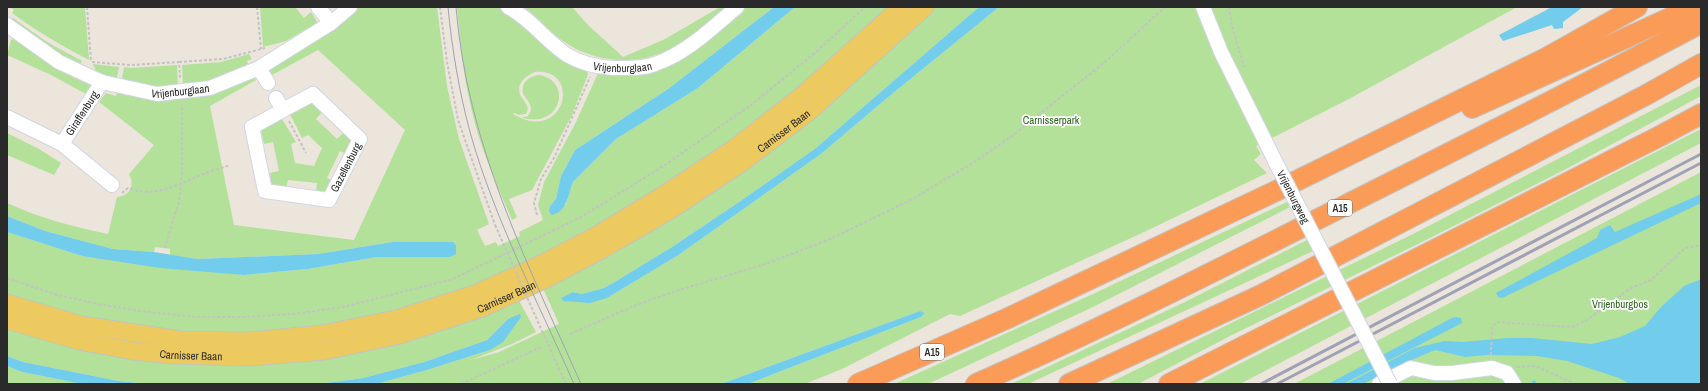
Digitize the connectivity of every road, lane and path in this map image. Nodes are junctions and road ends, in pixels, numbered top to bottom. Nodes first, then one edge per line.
1 (87, 7) edge
2 (257, 7) edge
3 (318, 7) edge
4 (350, 7) edge
5 (440, 7) edge
6 (508, 7) edge
7 (737, 7) edge
8 (865, 7) edge
9 (901, 7) edge
10 (925, 7) edge
11 (1165, 7) edge
12 (1202, 7) edge
13 (1637, 7) edge
14 (1694, 7) edge
15 (331, 23) junction
16 (1701, 23) edge
17 (8, 31) edge
18 (268, 48) dead end
19 (261, 49) junction
20 (91, 62) dead end
21 (179, 62) dead end
22 (1701, 64) edge
23 (594, 67) junction
24 (259, 68) junction
25 (102, 82) junction
26 (268, 83) dead end
27 (280, 104) junction
28 (1701, 114) edge
29 (7, 117) edge
30 (62, 144) junction
31 (306, 153) dead end
32 (230, 165) dead end
33 (112, 184) joint
34 (1278, 190) junction
35 (537, 215) dead end
36 (1701, 245) edge
37 (7, 278) edge
38 (7, 303) edge
39 (7, 320) edge
40 (570, 334) dead end
41 (541, 347) dead end
42 (1492, 362) junction
43 (461, 384) edge
44 (566, 384) edge
45 (858, 384) edge
46 (976, 384) edge
47 (1069, 384) edge
48 (1169, 384) edge
49 (1379, 384) edge
50 (1390, 384) edge
51 (1514, 384) edge
52 (1576, 384) edge

1 - 20 path
2 - 19 path
3 - 15 street
4 - 15 street, Vrijenburglaan
5 - 44 path, bridge
6 - 23 street, Vrijenburglaan
7 - 23 street, Vrijenburglaan
8 - 37 path
9 - 38 main road, Carnisser Baan
10 - 39 main road, Carnisser Baan
11 - 40 path
12 - 50 street, Vrijenburgweg, bridge
13 - 34 highway, A15
14 - 34 highway, A15
15 - 24 street, Vrijenburglaan
16 - 46 highway, A15
17 - 25 street, Vrijenburglaan
18 - 19 path
19 - 21 path
22 - 47 highway
23 - 35 path
24 - 25 street, Vrijenburglaan
24 - 26 street
25 - 30 street, Giraffenburg
27 - 27 street, Gazellenburg
27 - 31 path
28 - 48 highway
29 - 30 street, Giraffenburg
30 - 33 street, Giraffenburg
32 - 33 path
34 - 45 highway, A15
36 - 42 path
41 - 43 path
42 - 49 street
42 - 51 street
42 - 52 path

